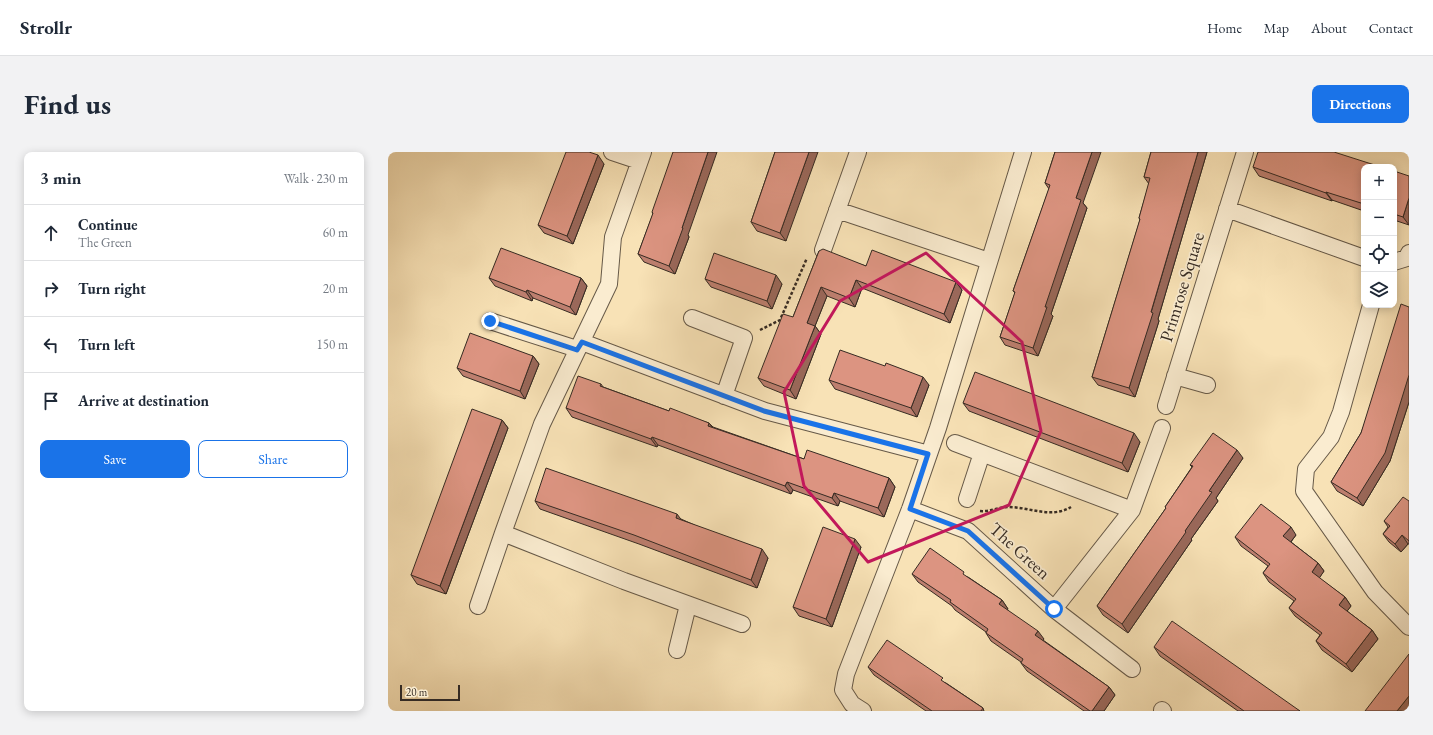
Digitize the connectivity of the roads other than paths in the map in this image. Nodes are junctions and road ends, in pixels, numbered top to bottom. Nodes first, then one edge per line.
1 (612, 152) edge
2 (858, 152) edge
3 (1023, 152) edge
4 (1244, 152) edge
5 (641, 157) edge
6 (1227, 209) junction
7 (837, 210) junction
8 (823, 250) edge
9 (1409, 253) edge
10 (1361, 257) edge
11 (1397, 261) edge
12 (989, 262) junction
13 (1370, 308) edge
14 (692, 318) dead end
15 (490, 321) dead end
16 (579, 346) junction
17 (1175, 376) junction
18 (1207, 385) dead end
19 (724, 396) junction
20 (1166, 406) dead end
21 (1162, 428) dead end
22 (955, 443) dead end
23 (982, 453) junction
24 (928, 454) junction
25 (970, 504) road end
26 (910, 509) junction
27 (1132, 510) junction
28 (503, 533) junction
29 (688, 605) junction
30 (478, 606) dead end
31 (1054, 609) junction
32 (742, 624) dead end
33 (1409, 627) edge
34 (677, 650) dead end
35 (1132, 669) dead end
36 (863, 711) edge

1 - 5 street
2 - 7 street
3 - 12 street
4 - 6 street, Primrose Square
5 - 16 street
6 - 10 street
6 - 17 street, Primrose Square
7 - 8 street
7 - 12 street
9 - 11 street
12 - 24 street
13 - 33 street
14 - 19 street
15 - 16 street
16 - 19 street
16 - 28 street
17 - 18 street
17 - 20 street, Primrose Square
19 - 24 street
21 - 27 street
22 - 23 street
23 - 25 street
23 - 27 street
24 - 26 street
26 - 31 street, The Green
26 - 36 street
27 - 31 street
28 - 29 street
28 - 30 street
29 - 32 street
29 - 34 street
31 - 35 street, The Green

